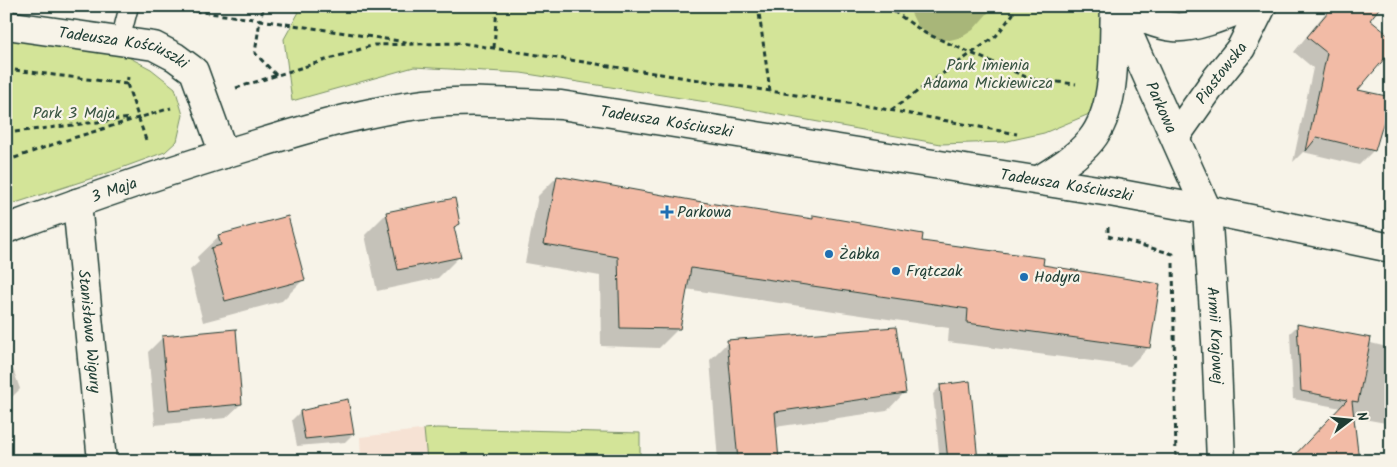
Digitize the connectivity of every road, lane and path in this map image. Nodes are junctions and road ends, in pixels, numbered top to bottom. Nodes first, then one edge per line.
1 (130, 6) edge
2 (158, 6) edge
3 (264, 6) edge
4 (497, 6) edge
5 (758, 6) edge
6 (886, 6) edge
7 (896, 6) edge
8 (1013, 6) edge
9 (1117, 6) edge
10 (1250, 6) edge
11 (1262, 6) edge
12 (896, 13) junction
13 (260, 20) junction
14 (6, 25) edge
15 (120, 41) junction
16 (421, 44) dead end
17 (494, 48) dead end
18 (971, 53) junction
19 (276, 75) dead end
20 (1079, 84) dead end
21 (770, 91) dead end
22 (890, 110) dead end
23 (139, 118) dead end
24 (6, 133) edge
25 (1174, 137) junction
26 (224, 154) junction
27 (1039, 180) junction
28 (1110, 192) junction
29 (77, 203) junction
30 (1207, 210) junction
31 (6, 229) edge
32 (1391, 248) edge
33 (102, 461) edge
34 (1176, 461) edge
35 (1221, 461) edge

1 - 15 lane
2 - 13 path
3 - 13 path
4 - 17 path
5 - 21 path
6 - 12 path
7 - 12 path
8 - 18 path
9 - 10 street
9 - 25 street, Parkowa
9 - 27 street
11 - 25 street, Piastowska
12 - 18 path
13 - 16 path
13 - 19 path
14 - 15 street, Tadeusza Kościuszki
15 - 26 street, Tadeusza Kościuszki
18 - 20 path
18 - 22 path
23 - 24 path
25 - 30 street, Parkowa
26 - 27 street, Tadeusza Kościuszki
26 - 29 street, 3 Maja
27 - 28 street, Tadeusza Kościuszki
28 - 30 street, Tadeusza Kościuszki
28 - 34 path
29 - 31 street, 3 Maja
29 - 33 street, Stanisława Wigury
30 - 32 street, Tadeusza Kościuszki
30 - 35 street, Armii Krajowej

